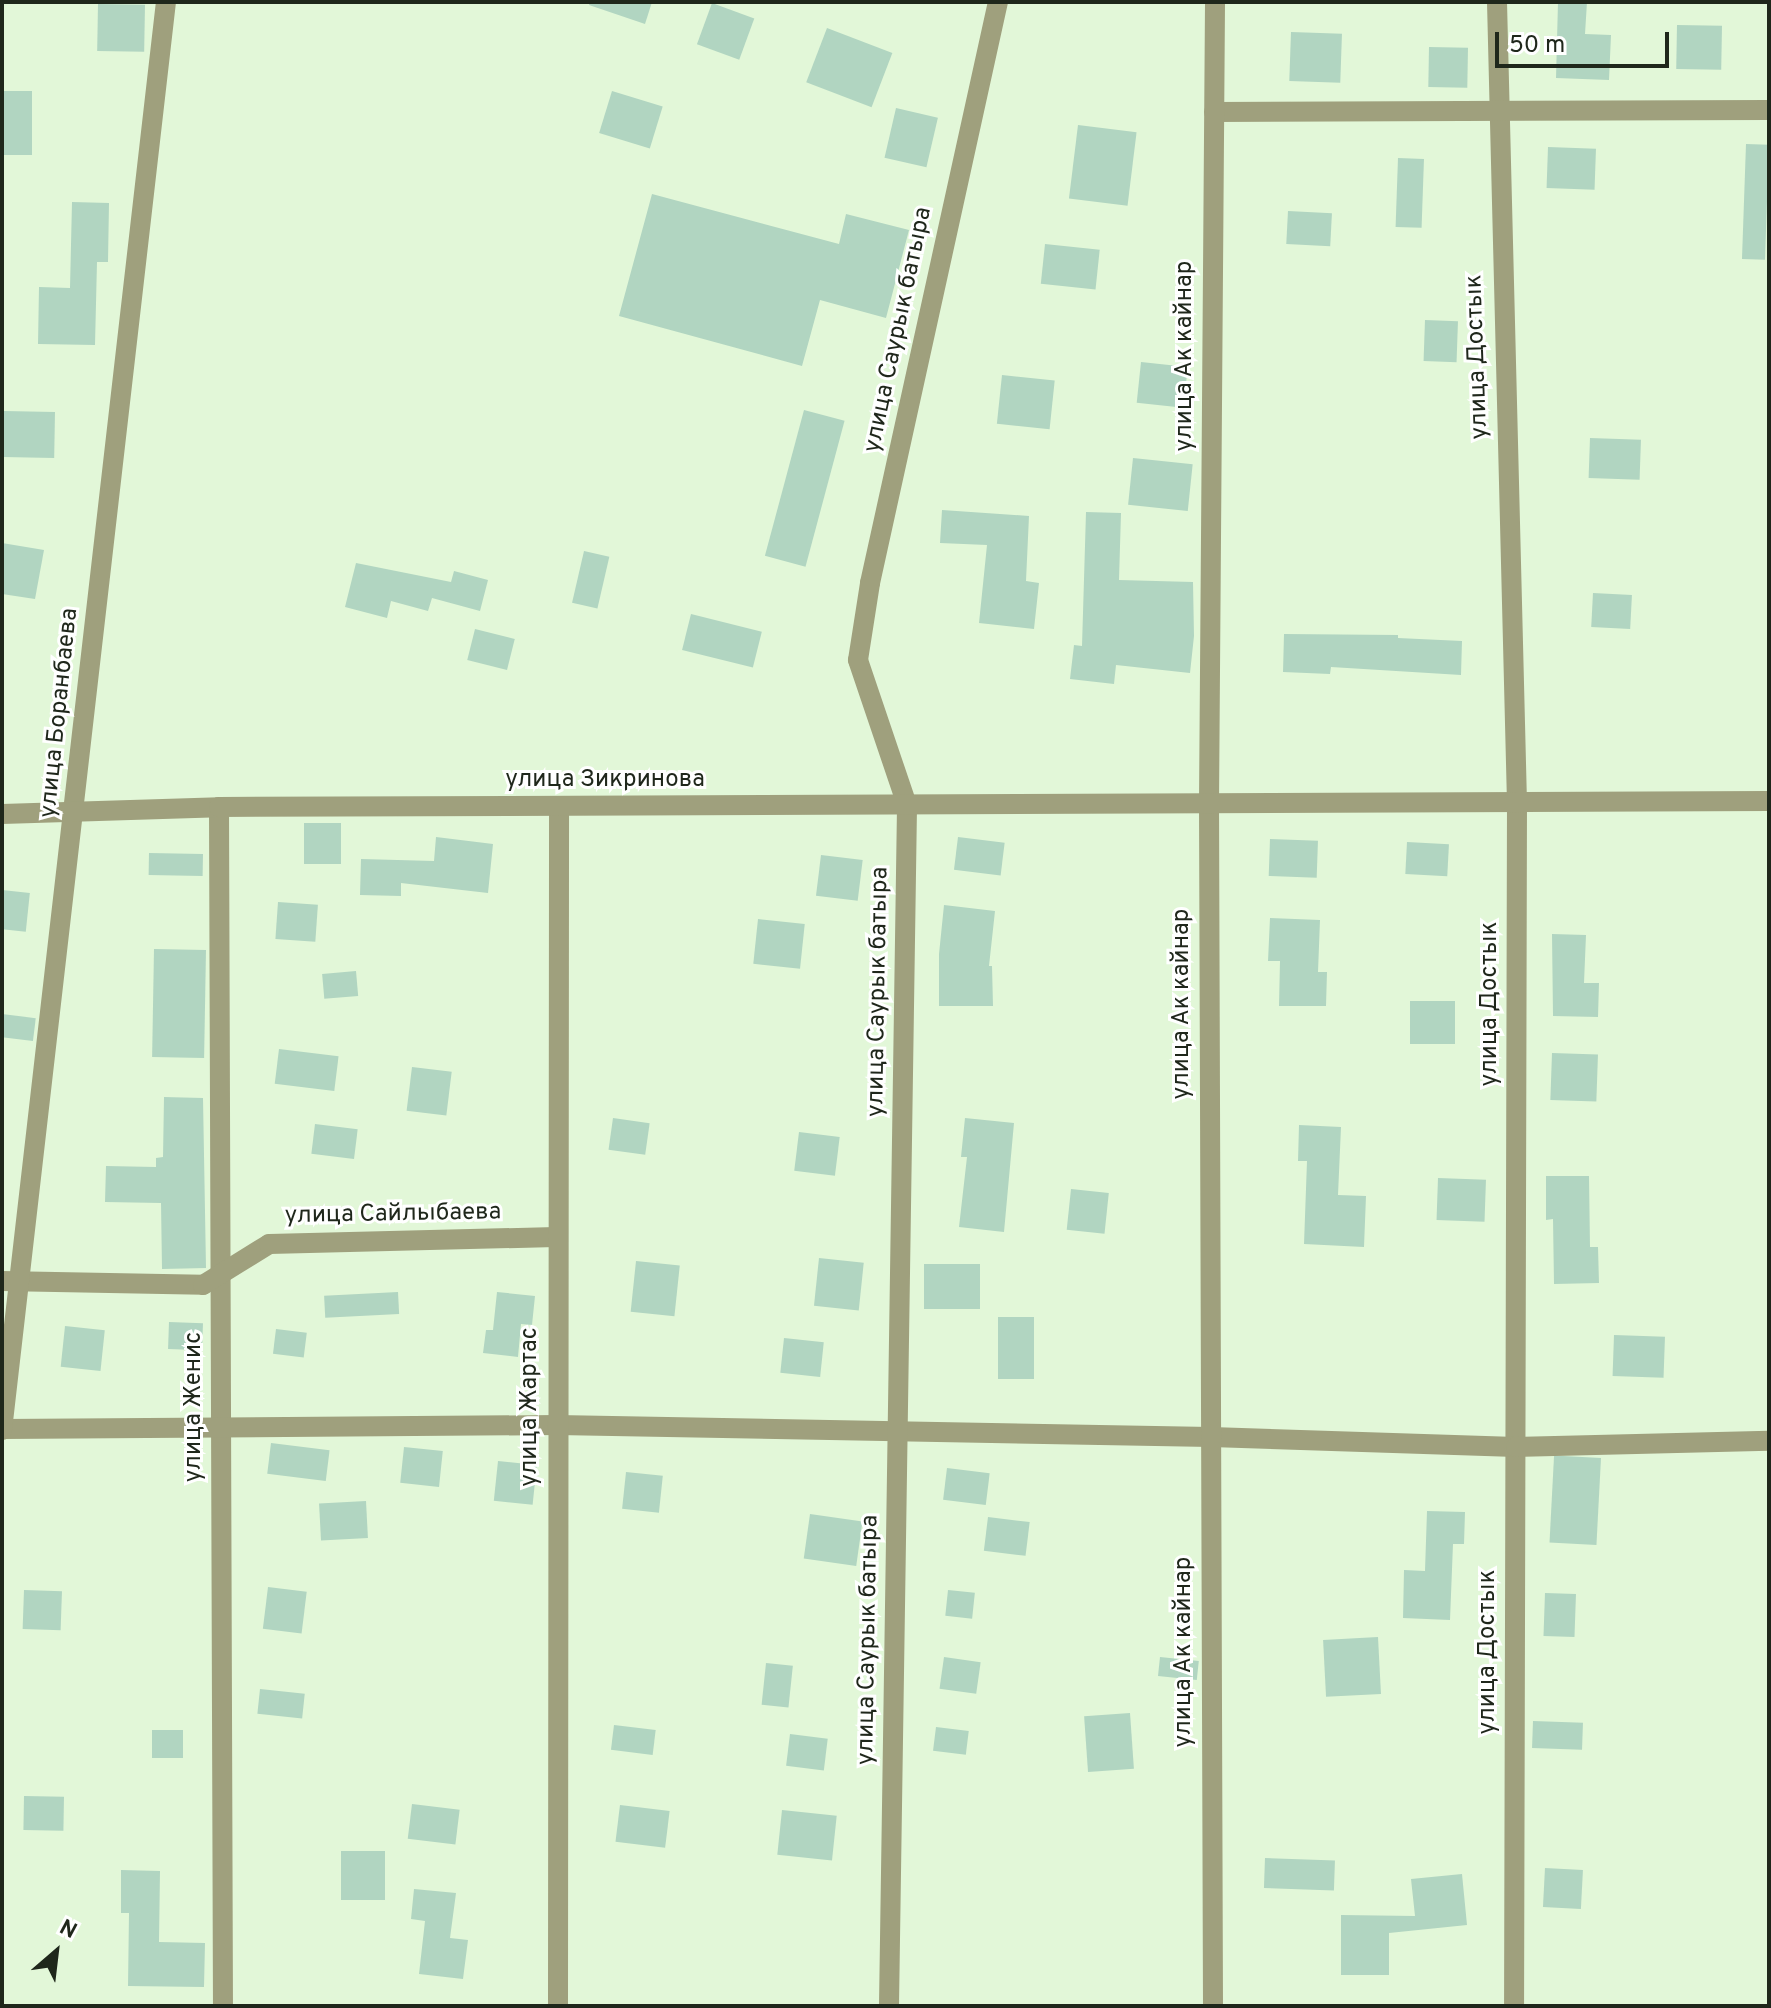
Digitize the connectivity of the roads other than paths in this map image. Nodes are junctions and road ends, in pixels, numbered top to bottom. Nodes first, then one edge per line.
1 (166, 2) edge
2 (998, 2) edge
3 (1215, 2) edge
4 (1497, 2) edge
5 (1769, 110) edge
6 (1214, 112) junction
7 (1497, 112) junction
8 (1769, 801) edge
9 (1517, 802) junction
10 (1209, 804) junction
11 (907, 805) junction
12 (219, 807) junction
13 (559, 807) junction
14 (75, 812) junction
15 (2, 814) edge
16 (556, 1237) junction
17 (221, 1274) junction
18 (10, 1282) edge
19 (557, 1425) junction
20 (221, 1427) junction
21 (2, 1429) edge
22 (898, 1433) junction
23 (1211, 1437) junction
24 (1769, 1441) edge
25 (1516, 1447) junction
26 (223, 2006) edge
27 (558, 2006) edge
28 (889, 2006) edge
29 (1213, 2006) edge
30 (1514, 2006) edge

1 - 14 street, улица Боранбаева
2 - 11 street, улица Саурык батыра
3 - 6 street, улица Ак кайнар
4 - 7 street, улица Достык
5 - 7 street
6 - 7 street
6 - 10 street, улица Ак кайнар
7 - 9 street, улица Достык
8 - 9 street, улица Зикринова
9 - 10 street, улица Зикринова
9 - 25 street, улица Достык
10 - 11 street, улица Зикринова
10 - 23 street, улица Ак кайнар
11 - 13 street, улица Зикринова
11 - 22 street, улица Саурык батыра
12 - 13 street, улица Зикринова
12 - 14 street, улица Зикринова
12 - 17 street, улица Женис
13 - 16 street, улица Жартас
14 - 15 street, улица Зикринова
14 - 18 street, улица Боранбаева
16 - 17 street, улица Сайлыбаева
16 - 19 street, улица Жартас
17 - 18 street, улица Сайлыбаева
17 - 20 street, улица Женис
18 - 21 street, улица Боранбаева
19 - 20 street
19 - 22 street
19 - 27 street, улица Жартас
20 - 21 street
20 - 26 street, улица Женис
22 - 23 street
22 - 28 street, улица Саурык батыра
23 - 25 street
23 - 29 street, улица Ак кайнар
24 - 25 street
25 - 30 street, улица Достык

